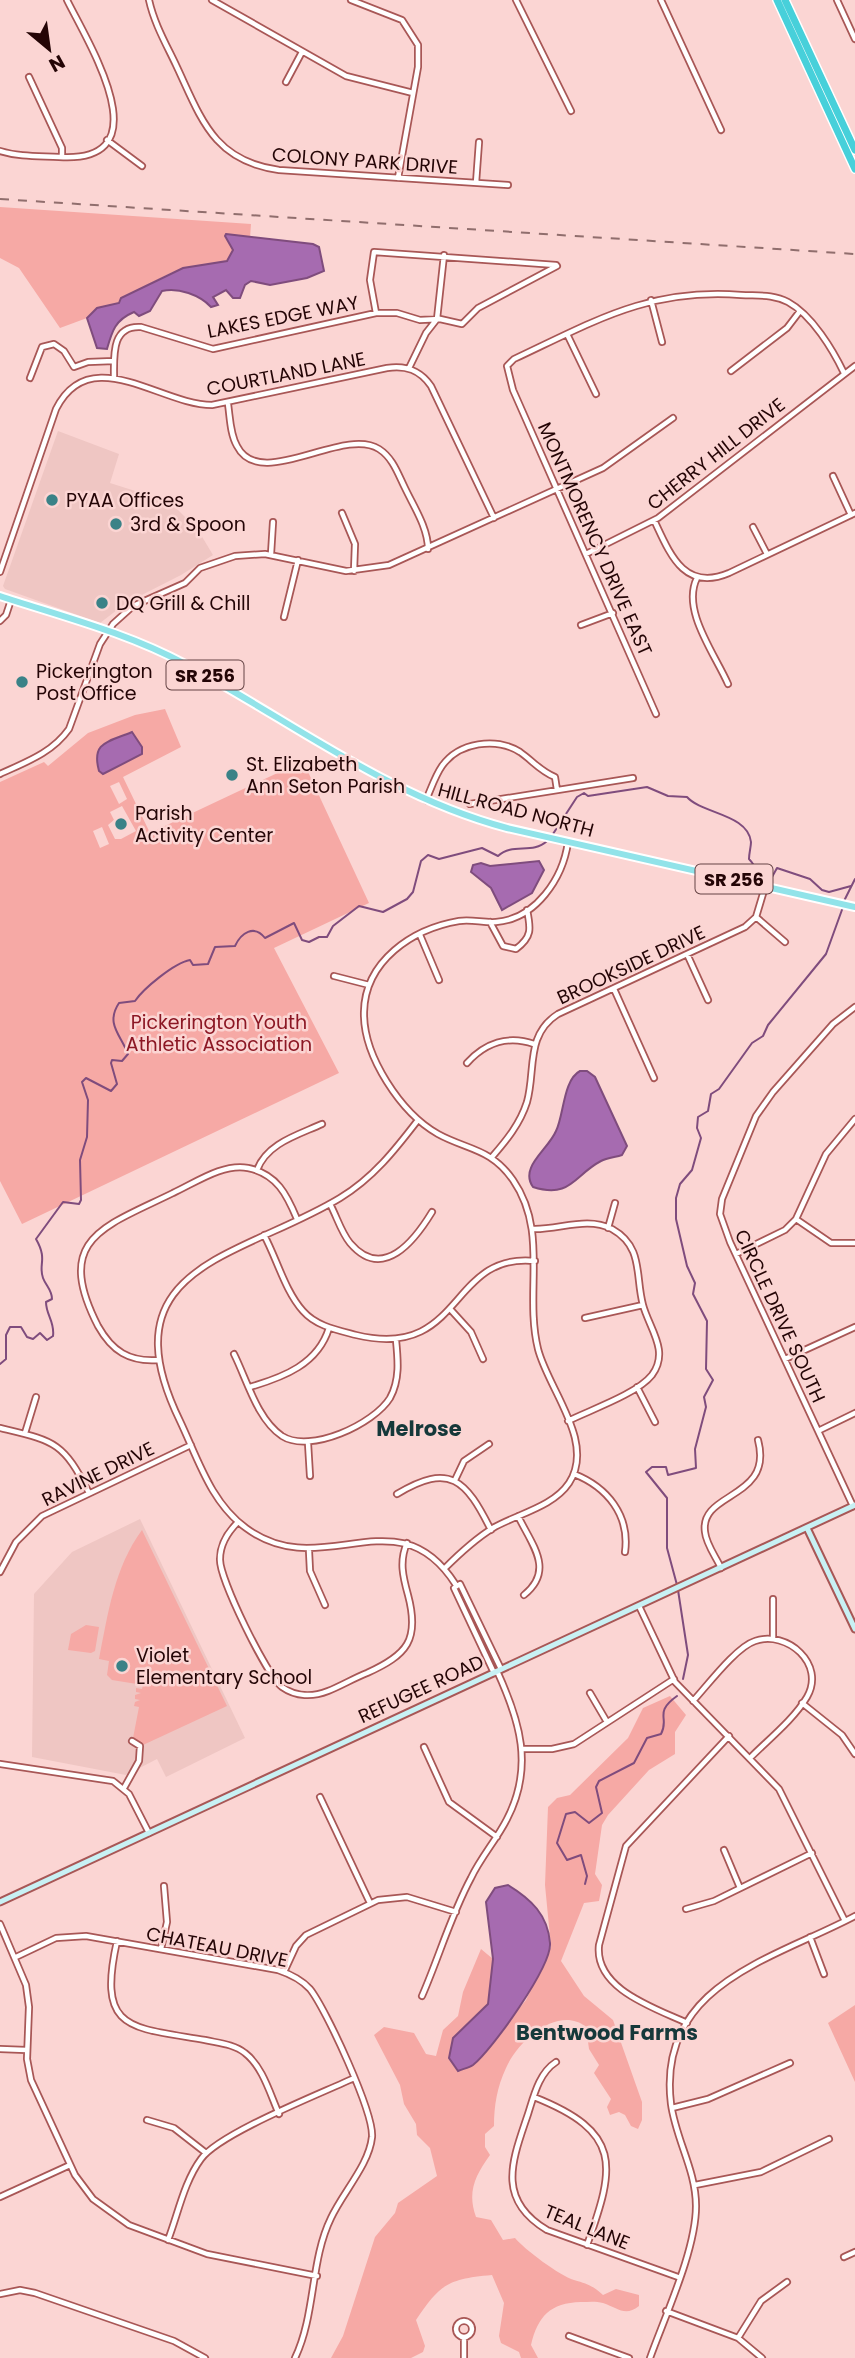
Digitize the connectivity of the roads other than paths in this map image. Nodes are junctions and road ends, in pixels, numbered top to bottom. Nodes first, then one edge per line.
1 (67, 0) edge
2 (149, 0) edge
3 (212, 0) edge
4 (351, 0) edge
5 (516, 0) edge
6 (661, 0) edge
7 (776, 0) edge
8 (785, 0) edge
9 (837, 0) edge
10 (855, 39) edge
11 (302, 51) junction
12 (29, 77) dead end
13 (286, 82) dead end
14 (412, 93) junction
15 (571, 111) dead end
16 (721, 130) dead end
17 (107, 140) junction
18 (479, 142) dead end
19 (0, 150) edge
20 (855, 150) edge
21 (62, 157) junction
22 (142, 166) dead end
23 (855, 169) edge
24 (398, 178) junction
25 (476, 183) junction
26 (508, 185) dead end
27 (444, 255) junction
28 (651, 300) junction
29 (800, 311) junction
30 (376, 313) junction
31 (437, 319) junction
32 (567, 334) junction
33 (662, 342) dead end
34 (114, 361) junction
35 (855, 366) edge
36 (409, 368) junction
37 (731, 371) dead end
38 (844, 373) junction
39 (30, 378) dead end
40 (114, 378) junction
41 (596, 394) dead end
42 (228, 404) junction
43 (673, 418) dead end
44 (833, 476) dead end
45 (557, 489) junction
46 (342, 513) dead end
47 (853, 514) edge
48 (494, 518) junction
49 (654, 520) junction
50 (273, 522) dead end
51 (753, 527) dead end
52 (428, 548) junction
53 (271, 554) junction
54 (586, 554) junction
55 (767, 554) junction
56 (298, 560) junction
57 (354, 571) junction
58 (0, 572) edge
59 (698, 578) junction
60 (0, 596) edge
61 (11, 600) junction
62 (613, 613) junction
63 (284, 617) dead end
64 (0, 621) edge
65 (581, 625) dead end
66 (107, 632) junction
67 (727, 684) dead end
68 (656, 714) dead end
69 (0, 774) edge
70 (633, 778) dead end
71 (557, 790) junction
72 (425, 801) junction
73 (470, 804) dead end
74 (568, 842) junction
75 (765, 887) junction
76 (855, 907) edge
77 (527, 910) junction
78 (756, 917) junction
79 (490, 922) junction
80 (420, 935) junction
81 (785, 942) dead end
82 (687, 954) junction
83 (334, 976) dead end
84 (439, 980) dead end
85 (369, 985) junction
86 (614, 989) junction
87 (708, 1000) dead end
88 (855, 1007) edge
89 (534, 1044) junction
90 (467, 1063) dead end
91 (654, 1078) dead end
92 (855, 1119) edge
93 (418, 1120) junction
94 (322, 1124) dead end
95 (492, 1157) junction
96 (257, 1171) junction
97 (615, 1203) dead end
98 (330, 1204) junction
99 (432, 1212) dead end
100 (297, 1219) junction
101 (796, 1219) junction
102 (608, 1227) junction
103 (533, 1229) junction
104 (264, 1235) junction
105 (855, 1243) edge
106 (736, 1254) junction
107 (535, 1261) junction
108 (643, 1305) junction
109 (451, 1310) junction
110 (585, 1318) dead end
111 (855, 1327) edge
112 (329, 1328) junction
113 (396, 1340) junction
114 (234, 1354) dead end
115 (483, 1359) dead end
116 (785, 1359) junction
117 (158, 1360) junction
118 (250, 1387) junction
119 (637, 1387) junction
120 (36, 1398) dead end
121 (855, 1413) edge
122 (568, 1421) junction
123 (655, 1422) dead end
124 (0, 1428) edge
125 (818, 1431) junction
126 (25, 1434) junction
127 (758, 1440) dead end
128 (308, 1443) junction
129 (489, 1444) dead end
130 (191, 1445) junction
131 (574, 1474) junction
132 (310, 1476) dead end
133 (455, 1480) junction
134 (89, 1493) junction
135 (397, 1493) dead end
136 (854, 1505) edge
137 (517, 1516) junction
138 (238, 1522) junction
139 (807, 1528) junction
140 (491, 1530) junction
141 (407, 1543) junction
142 (309, 1550) junction
143 (625, 1552) dead end
144 (721, 1568) junction
145 (444, 1569) junction
146 (0, 1572) edge
147 (524, 1595) dead end
148 (773, 1599) dead end
149 (326, 1605) dead end
150 (639, 1606) junction
151 (855, 1629) edge
152 (773, 1639) junction
153 (497, 1671) junction
154 (674, 1679) junction
155 (590, 1693) dead end
156 (693, 1701) junction
157 (802, 1703) junction
158 (607, 1722) junction
159 (729, 1736) junction
160 (132, 1741) dead end
161 (424, 1747) dead end
162 (523, 1749) junction
163 (855, 1754) edge
164 (751, 1757) junction
165 (0, 1764) edge
166 (124, 1788) junction
167 (320, 1797) dead end
168 (149, 1833) junction
169 (497, 1837) junction
170 (724, 1850) dead end
171 (812, 1853) junction
172 (164, 1886) dead end
173 (740, 1888) junction
174 (0, 1902) edge
175 (370, 1903) junction
176 (686, 1909) dead end
177 (456, 1912) junction
178 (855, 1916) edge
179 (845, 1921) junction
180 (0, 1924) edge
181 (810, 1937) junction
182 (117, 1941) junction
183 (161, 1949) junction
184 (16, 1957) junction
185 (284, 1972) junction
186 (824, 1973) dead end
187 (422, 1996) dead end
188 (687, 2023) junction
189 (0, 2049) edge
190 (26, 2050) junction
191 (556, 2062) dead end
192 (790, 2063) dead end
193 (355, 2078) junction
194 (534, 2097) junction
195 (672, 2108) junction
196 (279, 2114) junction
197 (147, 2120) dead end
198 (829, 2139) dead end
199 (206, 2153) junction
200 (70, 2165) junction
201 (695, 2185) junction
202 (0, 2197) edge
203 (168, 2240) junction
204 (587, 2245) junction
205 (855, 2252) edge
206 (844, 2257) dead end
207 (317, 2276) junction
208 (678, 2277) junction
209 (788, 2282) dead end
210 (0, 2294) edge
211 (666, 2311) junction
212 (569, 2336) dead end
213 (464, 2337) dead end
214 (738, 2338) junction
215 (205, 2358) edge
216 (295, 2358) edge
217 (464, 2358) edge
218 (629, 2358) edge
219 (650, 2358) edge
220 (762, 2358) edge

1 - 17 street
2 - 24 street, COLONY PARK DRIVE
3 - 11 street
4 - 14 street
5 - 15 street
6 - 16 street
7 - 23 highway
8 - 20 highway
9 - 10 street
11 - 13 street
11 - 14 street
12 - 21 street
14 - 24 street
17 - 21 street
17 - 22 street
18 - 25 street
19 - 21 street
24 - 25 street, COLONY PARK DRIVE
25 - 26 street, COLONY PARK DRIVE
27 - 30 street, LAKES EDGE WAY
27 - 31 street
27 - 31 street, LAKES EDGE WAY
28 - 29 street
28 - 32 street
28 - 33 street
29 - 37 street
29 - 38 street
30 - 31 street, LAKES EDGE WAY
30 - 34 street, LAKES EDGE WAY
31 - 36 street
32 - 41 street
32 - 45 street, MONTMORENCY DRIVE EAST
34 - 39 street
34 - 40 street, LAKES EDGE WAY
35 - 38 street, CHERRY HILL DRIVE
36 - 42 street, COURTLAND LANE
36 - 48 street
38 - 49 street, CHERRY HILL DRIVE
40 - 42 street, COURTLAND LANE
40 - 58 street, COURTLAND LANE
42 - 52 street
43 - 45 street
44 - 47 street
45 - 48 street
45 - 54 street, MONTMORENCY DRIVE EAST
46 - 57 street
47 - 55 street
48 - 52 street
49 - 54 street, CHERRY HILL DRIVE
49 - 59 street
50 - 53 street
51 - 55 street
52 - 57 street
53 - 56 street
53 - 66 street
54 - 62 street, MONTMORENCY DRIVE EAST
55 - 59 street
56 - 57 street
56 - 63 street
59 - 67 street
60 - 61 main road, HILL ROAD NORTH / SR 256
61 - 64 street
61 - 66 main road, HILL ROAD NORTH / SR 256
62 - 65 street
62 - 68 street, MONTMORENCY DRIVE EAST
66 - 69 street
66 - 72 main road, HILL ROAD NORTH / SR 256
70 - 71 street
71 - 72 street
71 - 73 street
72 - 74 main road, HILL ROAD NORTH / SR 256
74 - 75 main road, HILL ROAD NORTH / SR 256
74 - 77 street
75 - 76 main road, HILL ROAD NORTH / SR 256
75 - 78 street
77 - 79 street
77 - 79 street
78 - 81 street
78 - 82 street, BROOKSIDE DRIVE
79 - 80 street
80 - 84 street
80 - 85 street
82 - 86 street, BROOKSIDE DRIVE
82 - 87 street
83 - 85 street
85 - 93 street
86 - 89 street, BROOKSIDE DRIVE
86 - 91 street
88 - 106 street, CIRCLE DRIVE SOUTH
89 - 90 street
89 - 95 street, BROOKSIDE DRIVE
92 - 101 street
93 - 95 street
93 - 98 street
94 - 96 street
95 - 103 street
96 - 100 street
96 - 117 street
97 - 102 street
98 - 99 street
98 - 100 street
100 - 104 street
101 - 105 street
101 - 106 street
102 - 103 street
102 - 108 street
103 - 107 street
104 - 112 street
104 - 117 street
106 - 116 street, CIRCLE DRIVE SOUTH
107 - 109 street
107 - 122 street
108 - 110 street
108 - 119 street
109 - 113 street
109 - 115 street
111 - 116 street
112 - 113 street
112 - 118 street
113 - 128 street
114 - 118 street
116 - 125 street, CIRCLE DRIVE SOUTH
117 - 130 street
118 - 128 street
119 - 122 street
119 - 123 street
120 - 126 street
121 - 125 street
122 - 131 street
124 - 126 street
125 - 136 street, CIRCLE DRIVE SOUTH
126 - 134 street
127 - 144 street
128 - 132 street
129 - 133 street
130 - 134 street, RAVINE DRIVE
130 - 138 street
131 - 137 street
131 - 143 street
133 - 135 street
133 - 140 street
134 - 146 street, RAVINE DRIVE
136 - 139 main road, REFUGEE ROAD
137 - 140 street
137 - 147 street
138 - 141 street
138 - 142 street
139 - 144 main road, REFUGEE ROAD
139 - 151 main road
140 - 145 street
141 - 142 street
141 - 145 street
142 - 149 street
144 - 150 main road, REFUGEE ROAD
145 - 153 street
148 - 152 street
150 - 153 main road, REFUGEE ROAD
150 - 154 street
152 - 156 street
152 - 157 street
153 - 162 street
153 - 168 main road, REFUGEE ROAD
154 - 156 street
154 - 158 street
155 - 158 street
156 - 159 street
157 - 163 street
157 - 164 street
158 - 162 street
159 - 164 street
159 - 188 street
160 - 166 street
161 - 169 street
162 - 169 street
164 - 171 street
165 - 166 street
166 - 168 street
167 - 175 street
168 - 174 main road, REFUGEE ROAD
169 - 177 street
170 - 173 street
171 - 173 street
171 - 179 street
172 - 183 street
173 - 176 street
175 - 177 street
175 - 185 street
177 - 187 street
178 - 179 street
179 - 181 street
180 - 184 street
181 - 186 street
181 - 188 street
182 - 183 street, CHATEAU DRIVE
182 - 184 street, CHATEAU DRIVE
182 - 196 street
183 - 185 street, CHATEAU DRIVE
184 - 190 street
185 - 193 street, CHATEAU DRIVE
188 - 195 street
189 - 190 street
190 - 200 street
191 - 194 street, TEAL LANE
192 - 195 street
193 - 196 street
193 - 207 street, CHATEAU DRIVE
194 - 204 street
194 - 204 street, TEAL LANE
195 - 201 street
196 - 199 street
197 - 199 street
198 - 201 street
199 - 203 street
200 - 202 street
200 - 203 street
201 - 208 street
203 - 207 street
204 - 208 street, TEAL LANE
205 - 206 street
207 - 216 street, CHATEAU DRIVE
208 - 211 street
209 - 214 street
210 - 215 street
211 - 214 street
211 - 219 street
212 - 218 street
213 - 217 street
214 - 220 street

